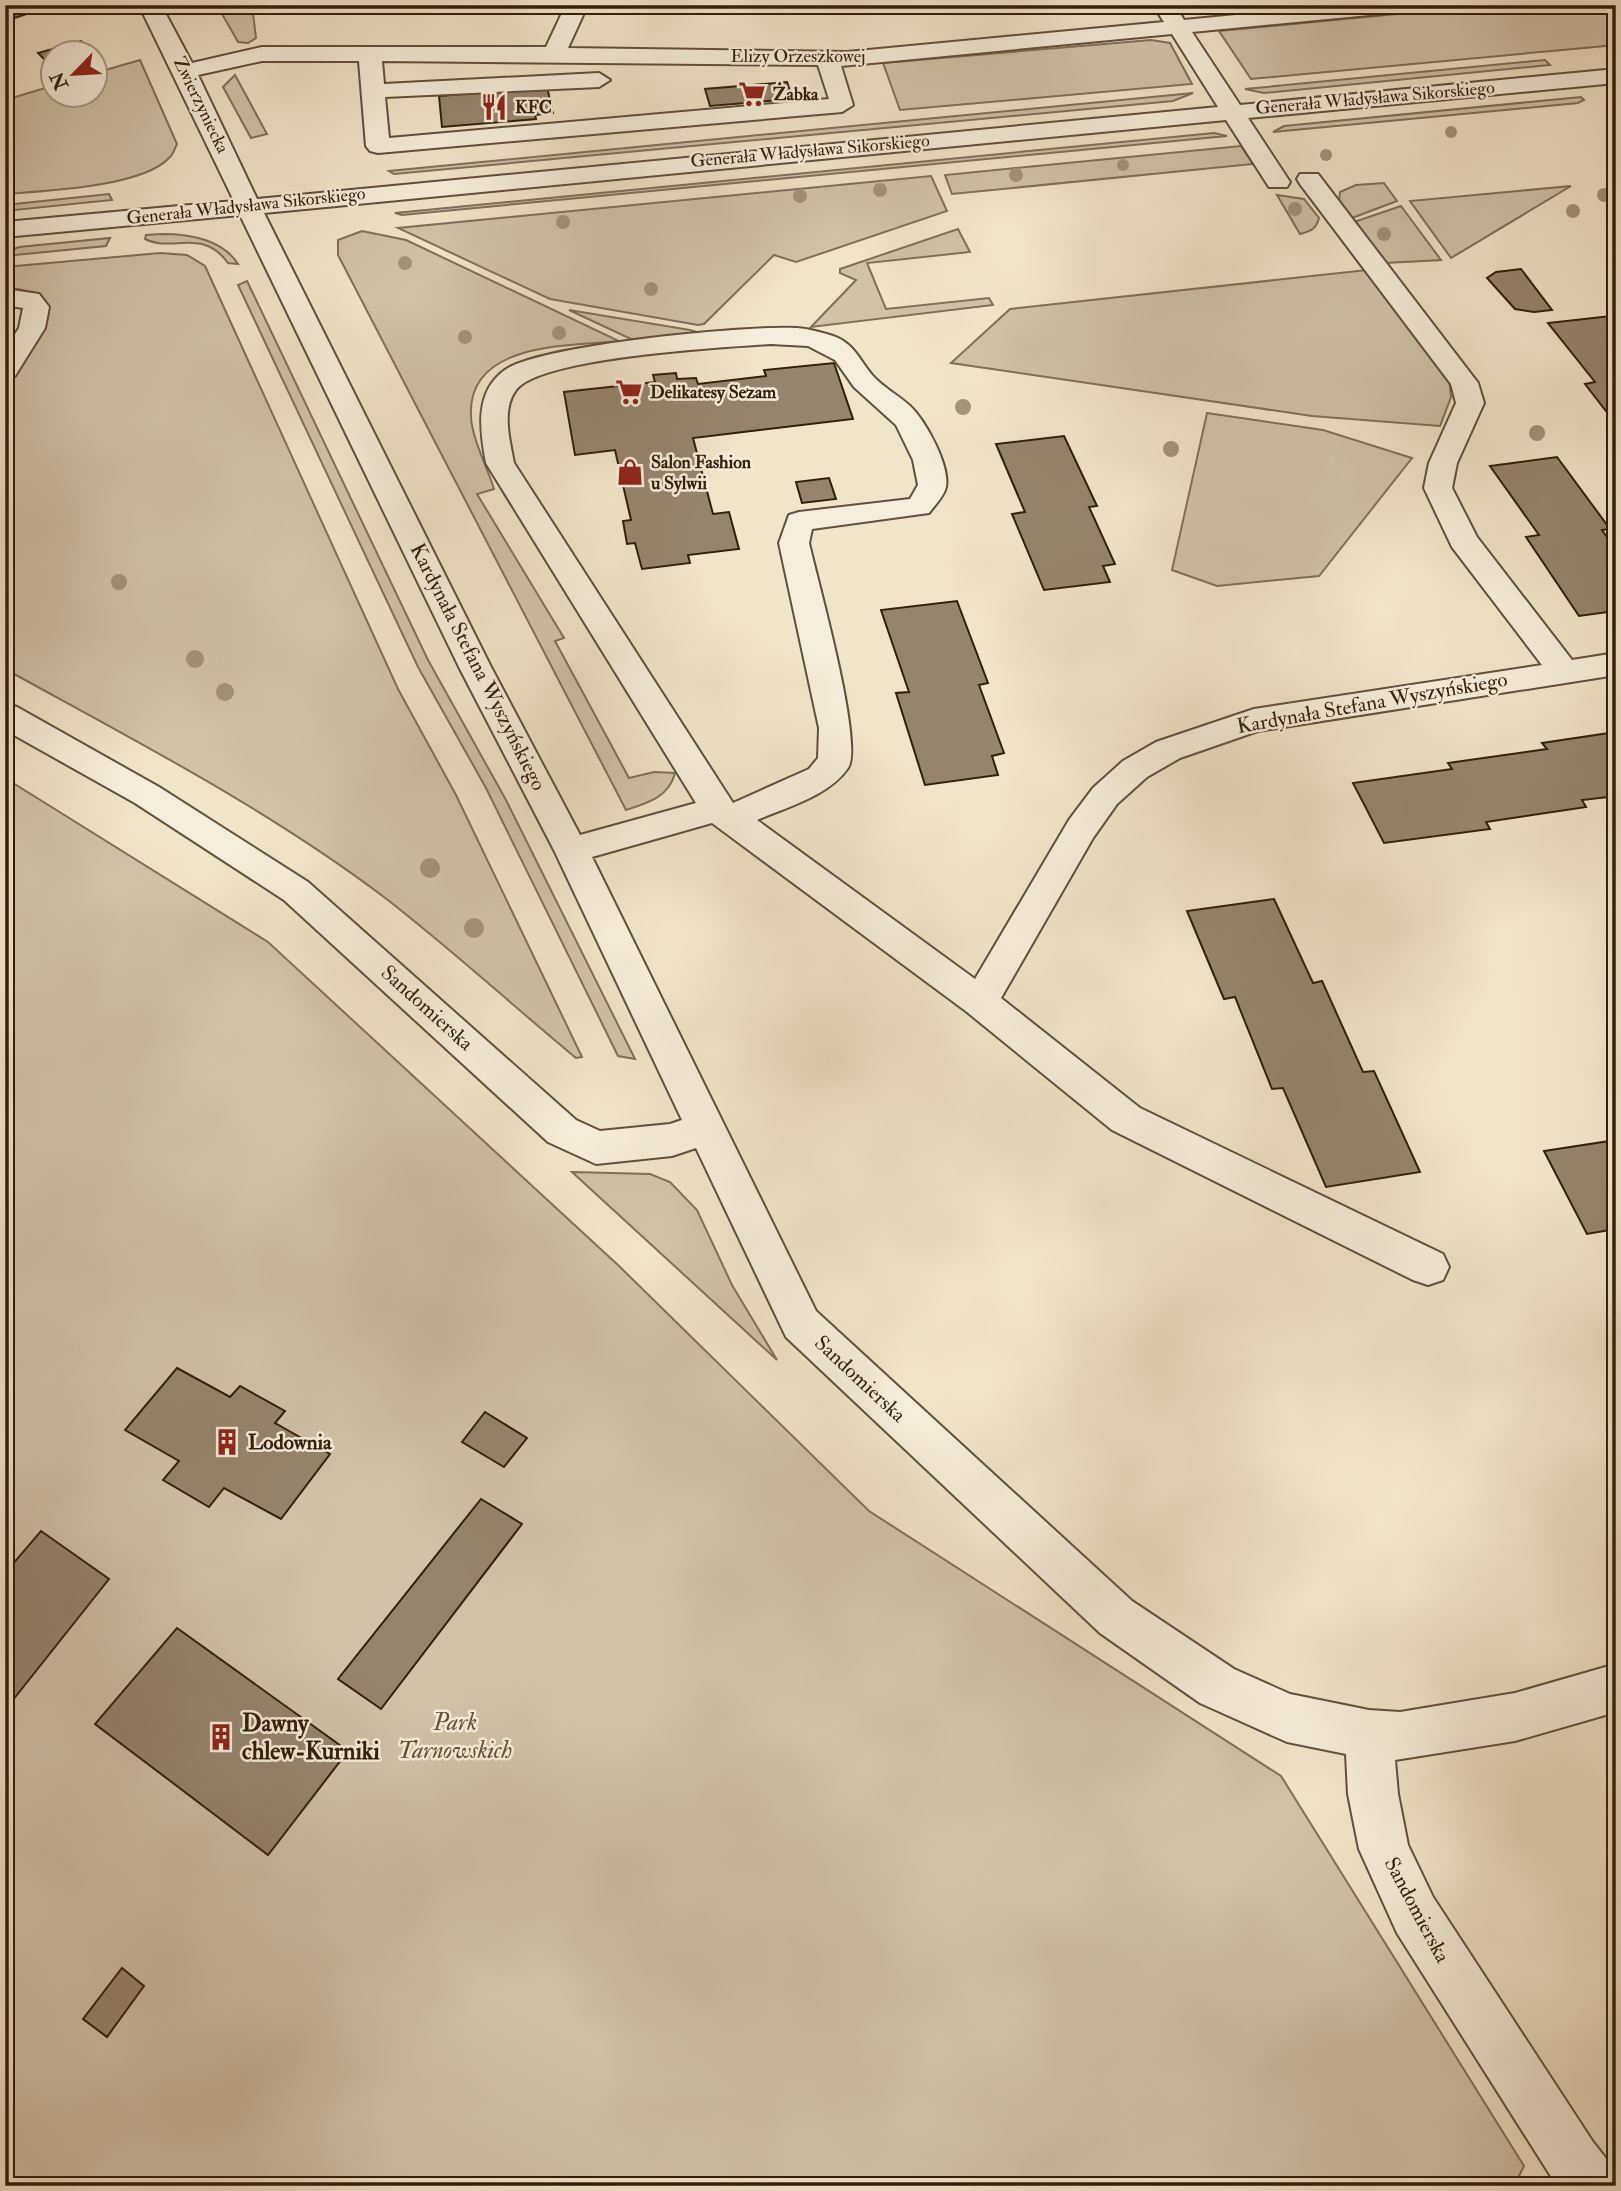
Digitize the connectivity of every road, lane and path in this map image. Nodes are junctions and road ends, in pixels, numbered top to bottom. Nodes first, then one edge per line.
1 (150, 5) edge
2 (572, 5) edge
3 (1164, 5) edge
4 (1411, 5) edge
5 (1178, 27) junction
6 (370, 54) junction
7 (554, 54) junction
8 (595, 54) junction
9 (827, 58) junction
10 (185, 71) junction
11 (1616, 76) edge
12 (599, 80) junction
13 (373, 91) junction
14 (1230, 111) junction
15 (606, 126) junction
16 (614, 170) junction
17 (1309, 179) dead end
18 (1278, 182) dead end
19 (249, 206) junction
20 (5, 230) edge
21 (5, 297) edge
22 (5, 369) edge
23 (1616, 664) edge
24 (1564, 672) junction
25 (5, 715) edge
26 (724, 813) junction
27 (571, 850) junction
28 (979, 1002) junction
29 (704, 1128) junction
30 (1429, 1267) dead end
31 (1616, 1688) edge
32 (1369, 1734) junction
33 (1576, 2178) edge

1 - 10 street, Zwierzyniecka
2 - 7 street
3 - 5 street
4 - 5 street, Elizy Orzeszkowej
5 - 9 street, Elizy Orzeszkowej
5 - 14 street
6 - 7 street, Elizy Orzeszkowej
6 - 10 street, Elizy Orzeszkowej
6 - 13 street
7 - 8 street, Elizy Orzeszkowej
8 - 9 street, Elizy Orzeszkowej
8 - 12 street
9 - 15 street
10 - 19 street, Zwierzyniecka
11 - 14 street, Generała Władysława Sikorskiego
12 - 13 street
12 - 15 street
13 - 15 street
14 - 16 street, Generała Władysława Sikorskiego
14 - 18 street
15 - 16 street
16 - 19 street, Generała Władysława Sikorskiego
17 - 24 street
19 - 20 street, Generała Władysława Sikorskiego
19 - 27 street, Kardynała Stefana Wyszyńskiego
21 - 22 street
23 - 24 street
24 - 28 street, Kardynała Stefana Wyszyńskiego
25 - 29 street, Sandomierska
26 - 26 street
26 - 27 street
26 - 28 street
27 - 29 street, Kardynała Stefana Wyszyńskiego
28 - 30 street
29 - 32 street, Sandomierska
31 - 32 street
32 - 33 street, Sandomierska

